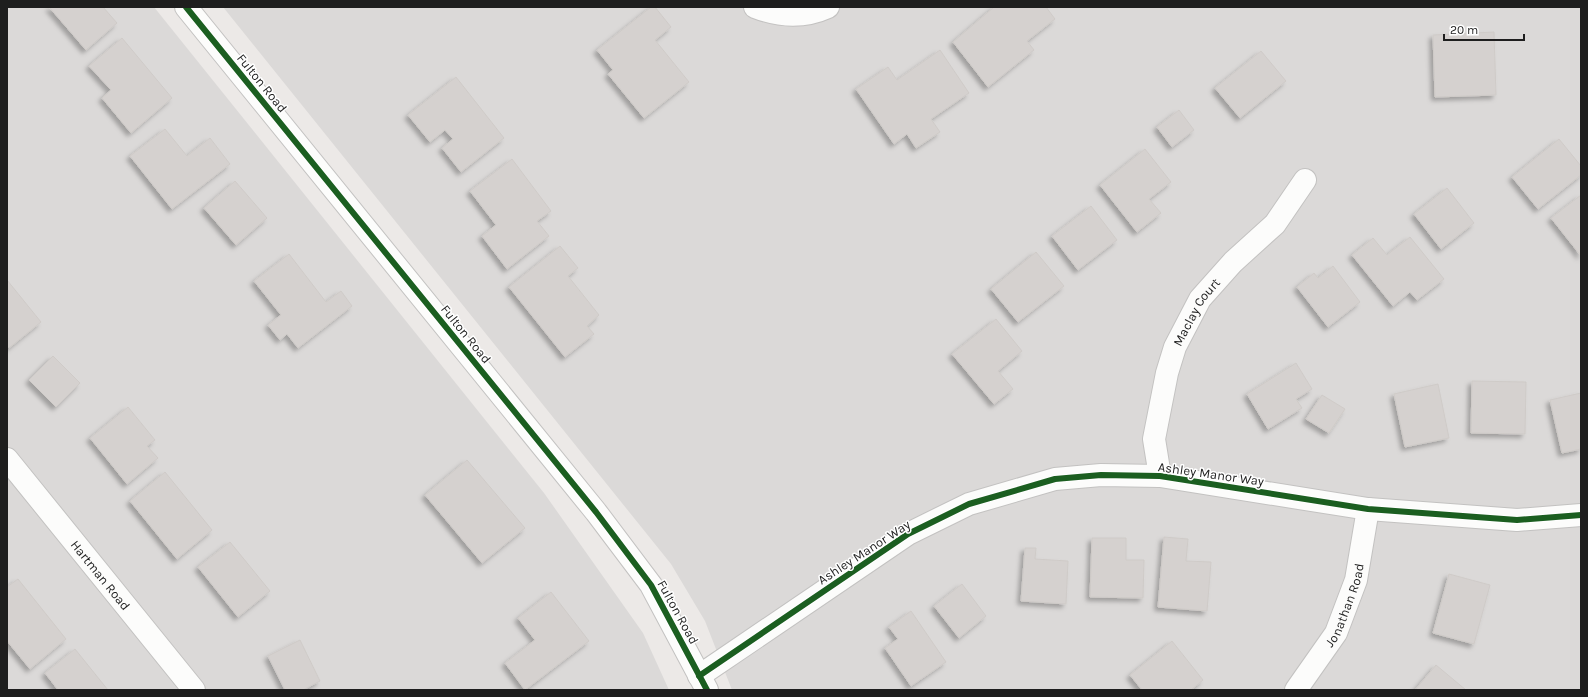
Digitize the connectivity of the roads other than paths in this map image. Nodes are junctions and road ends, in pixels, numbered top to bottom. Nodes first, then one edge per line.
1 (186, 7) edge
2 (755, 7) edge
3 (828, 7) edge
4 (1305, 180) dead end
5 (7, 459) edge
6 (1160, 476) junction
7 (1368, 509) junction
8 (1581, 515) edge
9 (703, 683) edge
10 (194, 690) edge
11 (1296, 690) edge

1 - 9 street, Fulton Road
2 - 3 street
4 - 6 street, Maclay Court
5 - 10 street, Hartman Road
6 - 7 street, Ashley Manor Way
6 - 9 street, Ashley Manor Way
7 - 8 street, Ashley Manor Way
7 - 11 street, Jonathan Road

